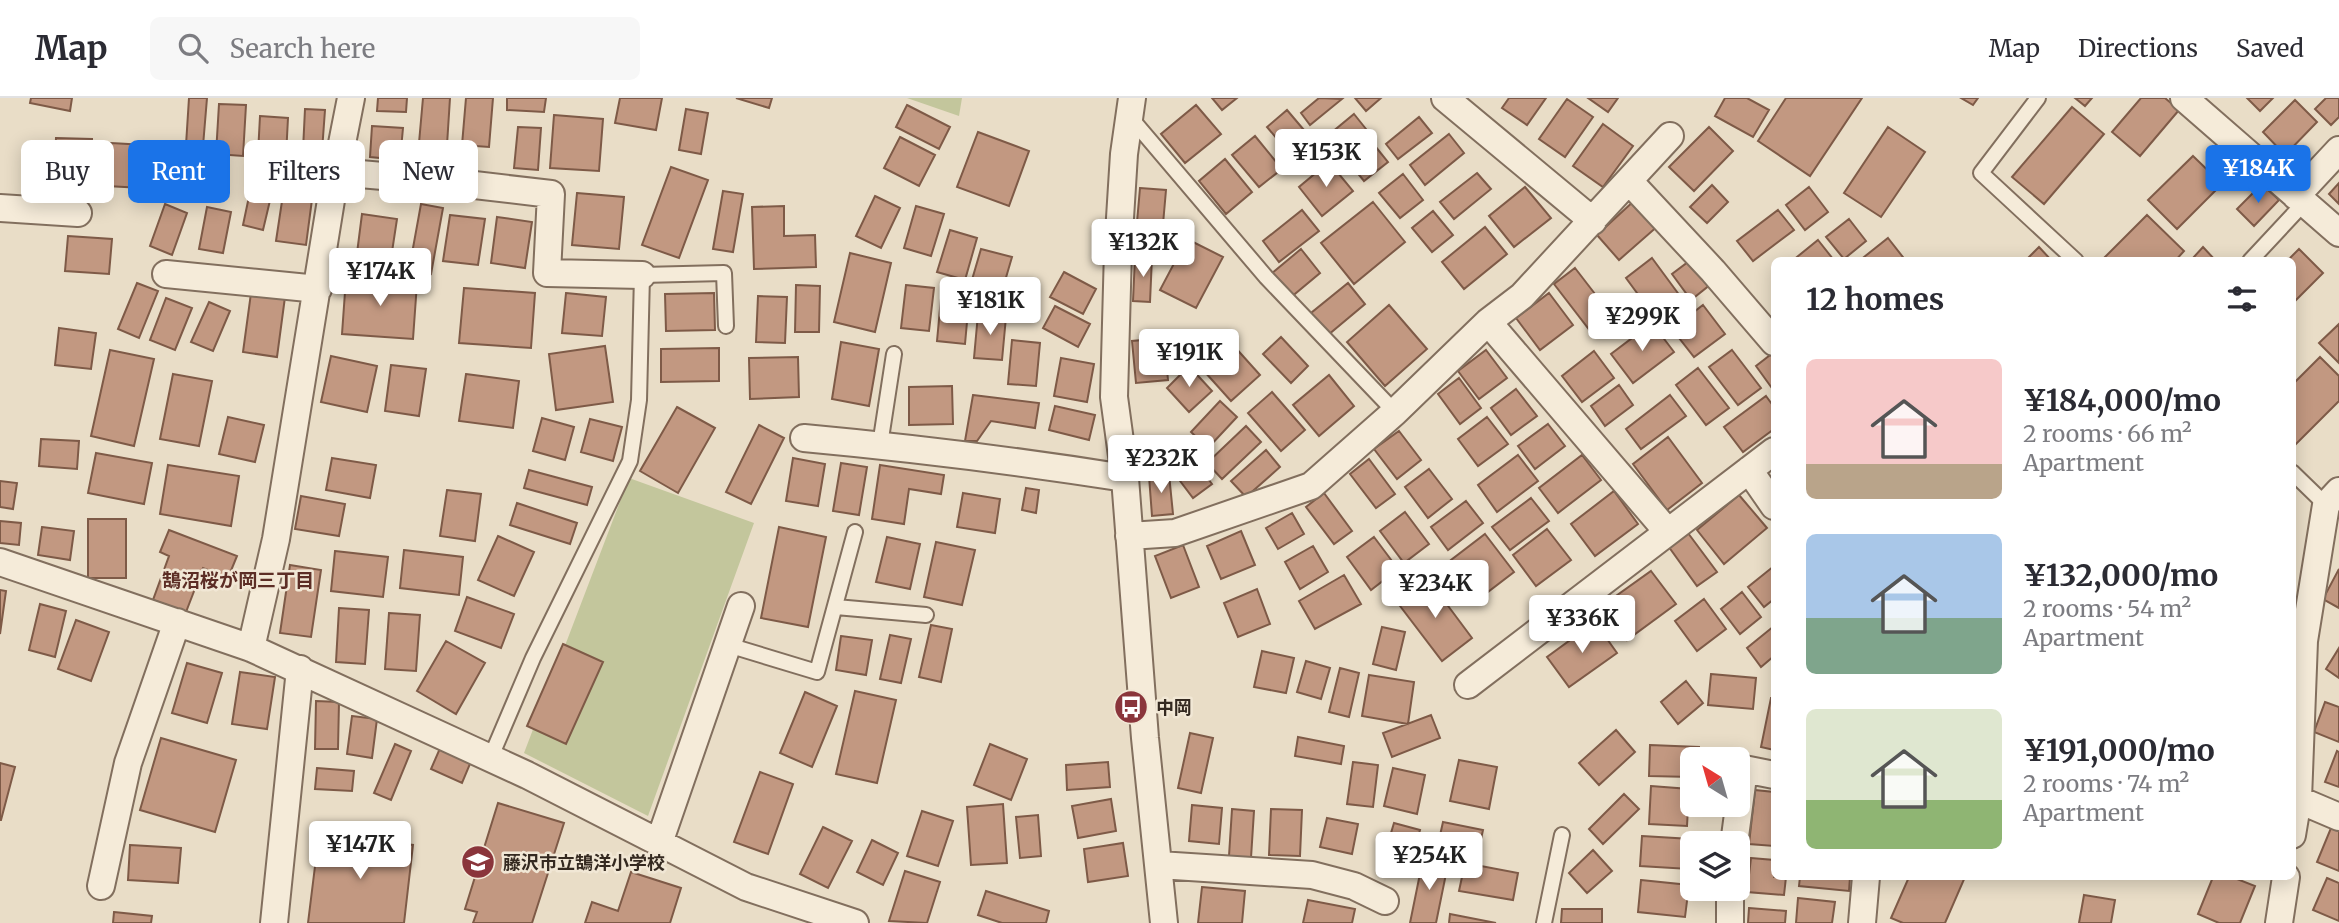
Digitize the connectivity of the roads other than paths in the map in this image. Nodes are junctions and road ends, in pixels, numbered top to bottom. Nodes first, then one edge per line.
1 (351, 98) edge
2 (1445, 98) edge
3 (2038, 98) edge
4 (2184, 98) edge
5 (1130, 107) edge
6 (1670, 136) dead end
7 (343, 140) edge
8 (2339, 150) edge
9 (365, 174) edge
10 (1629, 181) junction
11 (2300, 199) junction
12 (332, 203) edge
13 (0, 208) edge
14 (78, 213) dead end
15 (1592, 221) junction
16 (2339, 233) edge
17 (2072, 257) edge
18 (2252, 257) edge
19 (166, 274) dead end
20 (642, 275) junction
21 (318, 289) junction
22 (1488, 322) junction
23 (726, 326) dead end
24 (1771, 339) edge
25 (894, 354) dead end
26 (1395, 412) junction
27 (804, 438) dead end
28 (880, 445) junction
29 (1771, 453) edge
30 (1749, 470) junction
31 (2296, 475) edge
32 (1125, 478) junction
33 (2332, 498) edge
34 (1771, 502) edge
35 (1667, 531) junction
36 (855, 532) dead end
37 (1129, 536) junction
38 (0, 562) edge
39 (741, 606) dead end
40 (836, 607) junction
41 (926, 615) dead end
42 (177, 622) junction
43 (728, 645) junction
44 (251, 649) junction
45 (300, 669) junction
46 (1468, 685) dead end
47 (491, 759) junction
48 (1771, 774) edge
49 (2296, 781) edge
50 (2296, 798) edge
51 (2339, 817) edge
52 (1736, 831) edge
53 (1562, 835) dead end
54 (659, 843) junction
55 (1159, 865) junction
56 (1866, 880) edge
57 (2285, 880) edge
58 (101, 886) dead end
59 (1385, 901) dead end
60 (1730, 901) edge
61 (274, 923) edge
62 (855, 923) edge
63 (1164, 923) edge
64 (1544, 923) edge
65 (1730, 923) edge
66 (1862, 923) edge
67 (2278, 923) edge

1 - 7 street
2 - 15 street
3 - 17 lane
4 - 11 street
5 - 26 lane
5 - 32 street
6 - 10 street
8 - 11 street
9 - 20 street
10 - 15 street
10 - 24 street
11 - 16 street
11 - 18 lane
12 - 21 street
13 - 14 street
15 - 22 street
19 - 21 street
20 - 23 lane
20 - 47 lane
21 - 44 street
22 - 26 street
22 - 35 street
25 - 28 lane
26 - 37 street
27 - 28 street
28 - 32 street
29 - 30 street
30 - 34 street
30 - 35 street
31 - 33 lane
32 - 37 street
33 - 49 street
35 - 46 street
36 - 40 lane
37 - 55 street
38 - 42 street
39 - 43 street
40 - 41 lane
40 - 43 lane
42 - 44 street
42 - 58 street
43 - 54 street
44 - 45 street
45 - 47 street
45 - 61 street
47 - 54 street
48 - 52 street
50 - 51 street
53 - 64 lane
54 - 62 street
55 - 59 street
55 - 63 street
56 - 66 street
57 - 67 street
60 - 65 street

